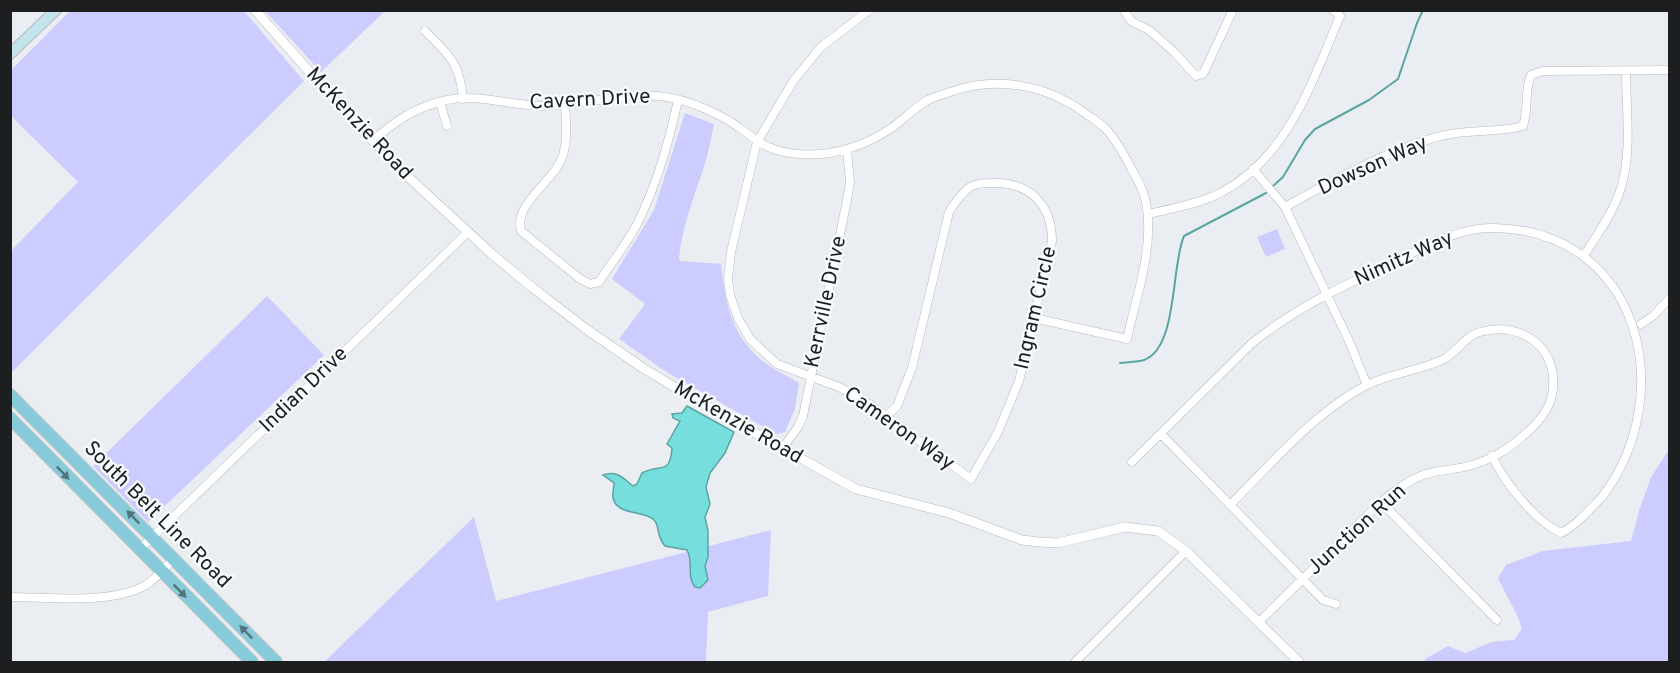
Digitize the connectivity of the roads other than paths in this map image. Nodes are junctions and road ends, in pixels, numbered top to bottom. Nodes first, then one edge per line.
1 (56, 10) edge
2 (255, 10) edge
3 (869, 10) edge
4 (1124, 10) edge
5 (1233, 10) edge
6 (1337, 13) edge
7 (425, 31) dead end
8 (10, 54) edge
9 (1670, 70) edge
10 (1626, 71) junction
11 (463, 99) junction
12 (678, 100) junction
13 (440, 102) junction
14 (565, 104) junction
15 (447, 126) dead end
16 (372, 141) junction
17 (758, 142) junction
18 (847, 150) junction
19 (1253, 169) junction
20 (1285, 207) junction
21 (1148, 214) junction
22 (468, 232) junction
23 (1585, 254) junction
24 (1326, 294) junction
25 (1670, 298) edge
26 (1034, 318) junction
27 (811, 376) junction
28 (1367, 385) junction
29 (10, 395) edge
30 (886, 416) junction
31 (10, 418) edge
32 (42, 426) junction
33 (1161, 434) junction
34 (29, 438) junction
35 (782, 449) junction
36 (1637, 449) dead end
37 (1492, 456) junction
38 (1132, 462) dead end
39 (971, 479) joint
40 (1382, 502) junction
41 (1230, 505) junction
42 (152, 537) junction
43 (140, 549) junction
44 (1186, 550) junction
45 (174, 559) junction
46 (161, 571) junction
47 (1303, 580) junction
48 (10, 597) edge
49 (1336, 604) dead end
50 (1497, 620) dead end
51 (1259, 622) junction
52 (252, 663) edge
53 (276, 663) edge
54 (1075, 663) edge
55 (1299, 663) edge

1 - 8 main road
2 - 16 street, McKenzie Road
3 - 17 street, Cameron Way
4 - 5 street
6 - 19 street
7 - 11 street
9 - 10 street, Dowson Way
10 - 20 street, Dowson Way
10 - 23 street
11 - 13 street, Cavern Drive
11 - 14 street, Cavern Drive
12 - 14 street, Cavern Drive
12 - 14 street
12 - 17 street, Cavern Drive
13 - 15 street
13 - 16 street, Cavern Drive
16 - 22 street, McKenzie Road
17 - 18 street, Cavern Drive
17 - 27 street, Cameron Way
18 - 21 street, Cavern Drive
18 - 27 street, Kerrville Drive
19 - 20 street
19 - 21 street
20 - 24 street
21 - 26 street, Cavern Drive
22 - 35 street, McKenzie Road
22 - 42 street, Indian Drive
23 - 24 street, Nimitz Way
23 - 25 street, Nimitz Way
24 - 28 street
24 - 33 street, Nimitz Way
26 - 30 street, Ingram Circle
26 - 39 street, Ingram Circle
27 - 30 street, Cameron Way
27 - 35 street, Kerrville Drive
28 - 37 street, Junction Run
28 - 41 street, Junction Run
29 - 32 main road, South Belt Line Road
30 - 39 street, Cameron Way
31 - 34 main road, South Belt Line Road
32 - 34 main road
42 -> 32 main road, South Belt Line Road
33 - 38 street, Nimitz Way
33 - 41 street
34 -> 43 main road, South Belt Line Road
35 - 44 street, McKenzie Road
36 - 37 street
37 - 40 street, Junction Run
40 - 47 street, Junction Run
40 - 50 street
41 - 47 street
42 - 43 street, Indian Drive
42 - 45 main road, South Belt Line Road
43 - 46 main road, South Belt Line Road
44 - 51 street, McKenzie Road
44 - 54 street
45 - 46 street
53 -> 45 main road, South Belt Line Road
46 - 48 street
46 -> 52 main road, South Belt Line Road
47 - 49 street
47 - 51 street, Junction Run
51 - 55 street, McKenzie Road

